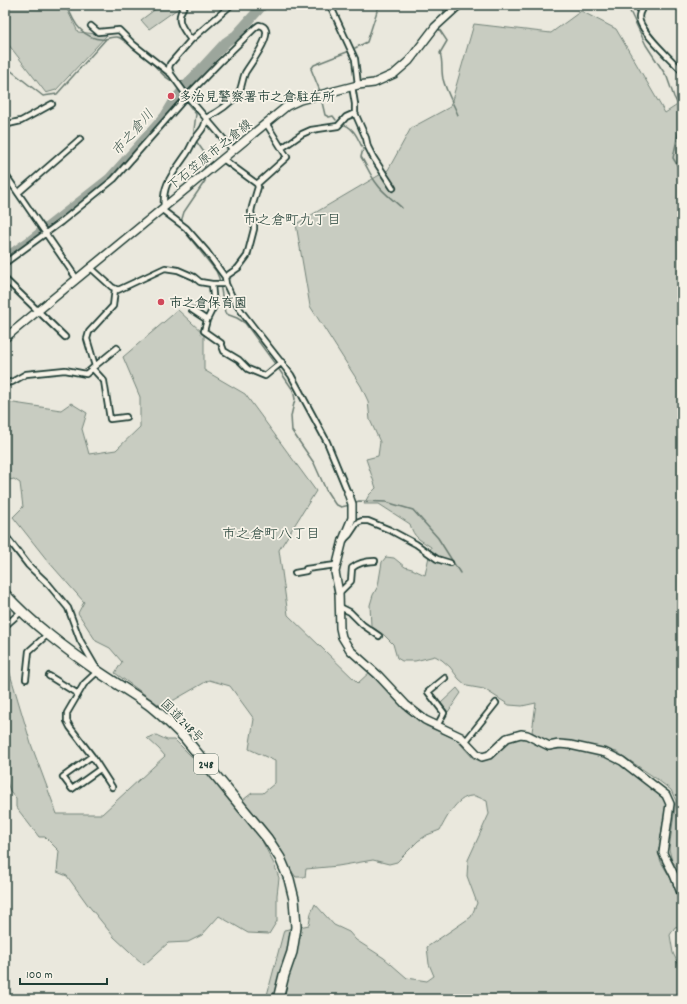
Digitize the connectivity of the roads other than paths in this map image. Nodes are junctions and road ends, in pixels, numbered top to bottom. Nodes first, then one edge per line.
1 (185, 5) edge
2 (231, 5) edge
3 (330, 5) edge
4 (459, 5) edge
5 (644, 5) edge
6 (91, 26) dead end
7 (190, 40) junction
8 (682, 71) edge
9 (171, 74) junction
10 (355, 85) junction
11 (187, 96) junction
12 (52, 104) dead end
13 (355, 113) junction
14 (206, 118) junction
15 (266, 123) junction
16 (5, 126) edge
17 (80, 139) dead end
18 (282, 148) junction
19 (233, 150) junction
20 (223, 158) junction
21 (5, 174) edge
22 (258, 184) junction
23 (393, 188) dead end
24 (18, 193) junction
25 (162, 208) junction
26 (46, 233) junction
27 (5, 263) edge
28 (92, 268) junction
29 (225, 278) junction
30 (5, 279) edge
31 (77, 279) junction
32 (212, 284) junction
33 (226, 284) junction
34 (115, 289) junction
35 (192, 310) dead end
36 (38, 311) junction
37 (207, 320) junction
38 (65, 337) dead end
39 (5, 338) edge
40 (117, 348) dead end
41 (282, 362) junction
42 (94, 368) junction
43 (5, 383) edge
44 (126, 417) dead end
45 (348, 493) joint
46 (5, 535) edge
47 (343, 540) junction
48 (375, 561) dead end
49 (450, 563) dead end
50 (336, 565) junction
51 (296, 573) dead end
52 (338, 593) junction
53 (5, 594) edge
54 (340, 607) junction
55 (22, 611) junction
56 (5, 626) edge
57 (48, 634) junction
58 (379, 636) dead end
59 (98, 671) junction
60 (49, 676) dead end
61 (445, 678) dead end
62 (26, 679) dead end
63 (78, 694) junction
64 (496, 703) dead end
65 (437, 726) junction
66 (466, 742) junction
67 (92, 756) junction
68 (100, 769) junction
69 (112, 787) dead end
70 (682, 895) edge
71 (278, 999) edge

1 - 7 street
2 - 7 street
3 - 10 street
4 - 10 street, 下石笠原市之倉線
5 - 8 street
6 - 9 street
7 - 9 street
9 - 11 street
10 - 13 street
10 - 15 street, 下石笠原市之倉線
11 - 14 street
11 - 14 street
11 - 26 street
12 - 16 street
13 - 18 street
13 - 23 street
14 - 19 street
14 - 25 street
15 - 18 street
15 - 19 street, 下石笠原市之倉線
17 - 24 street
18 - 22 street
19 - 20 street, 下石笠原市之倉線
20 - 22 street
20 - 25 street, 下石笠原市之倉線
21 - 24 street
22 - 29 street
24 - 26 street
25 - 28 street, 下石笠原市之倉線
25 - 29 street
26 - 27 street
26 - 31 street
28 - 31 street, 下石笠原市之倉線
28 - 34 street
29 - 33 street
30 - 36 street
31 - 36 street, 下石笠原市之倉線
32 - 33 street
32 - 34 street
32 - 37 street
33 - 41 street
34 - 42 street
35 - 37 street
36 - 38 street
36 - 39 street, 下石笠原市之倉線
37 - 41 street
40 - 42 street
41 - 45 street
42 - 43 street
42 - 44 street
45 - 47 street
46 - 59 street
47 - 49 street
47 - 50 street
48 - 52 street
50 - 51 street
50 - 52 street
52 - 54 street
53 - 55 highway, 国道248号 / 248
54 - 58 street
54 - 65 street
55 - 56 street
55 - 57 highway, 国道248号 / 248
57 - 59 highway, 国道248号 / 248
57 - 62 street
59 - 63 street
59 - 71 highway, 国道248号 / 248
60 - 63 street
61 - 65 street
63 - 67 street
64 - 66 street
65 - 66 street
66 - 70 street
67 - 68 street
67 - 68 street
68 - 69 street

